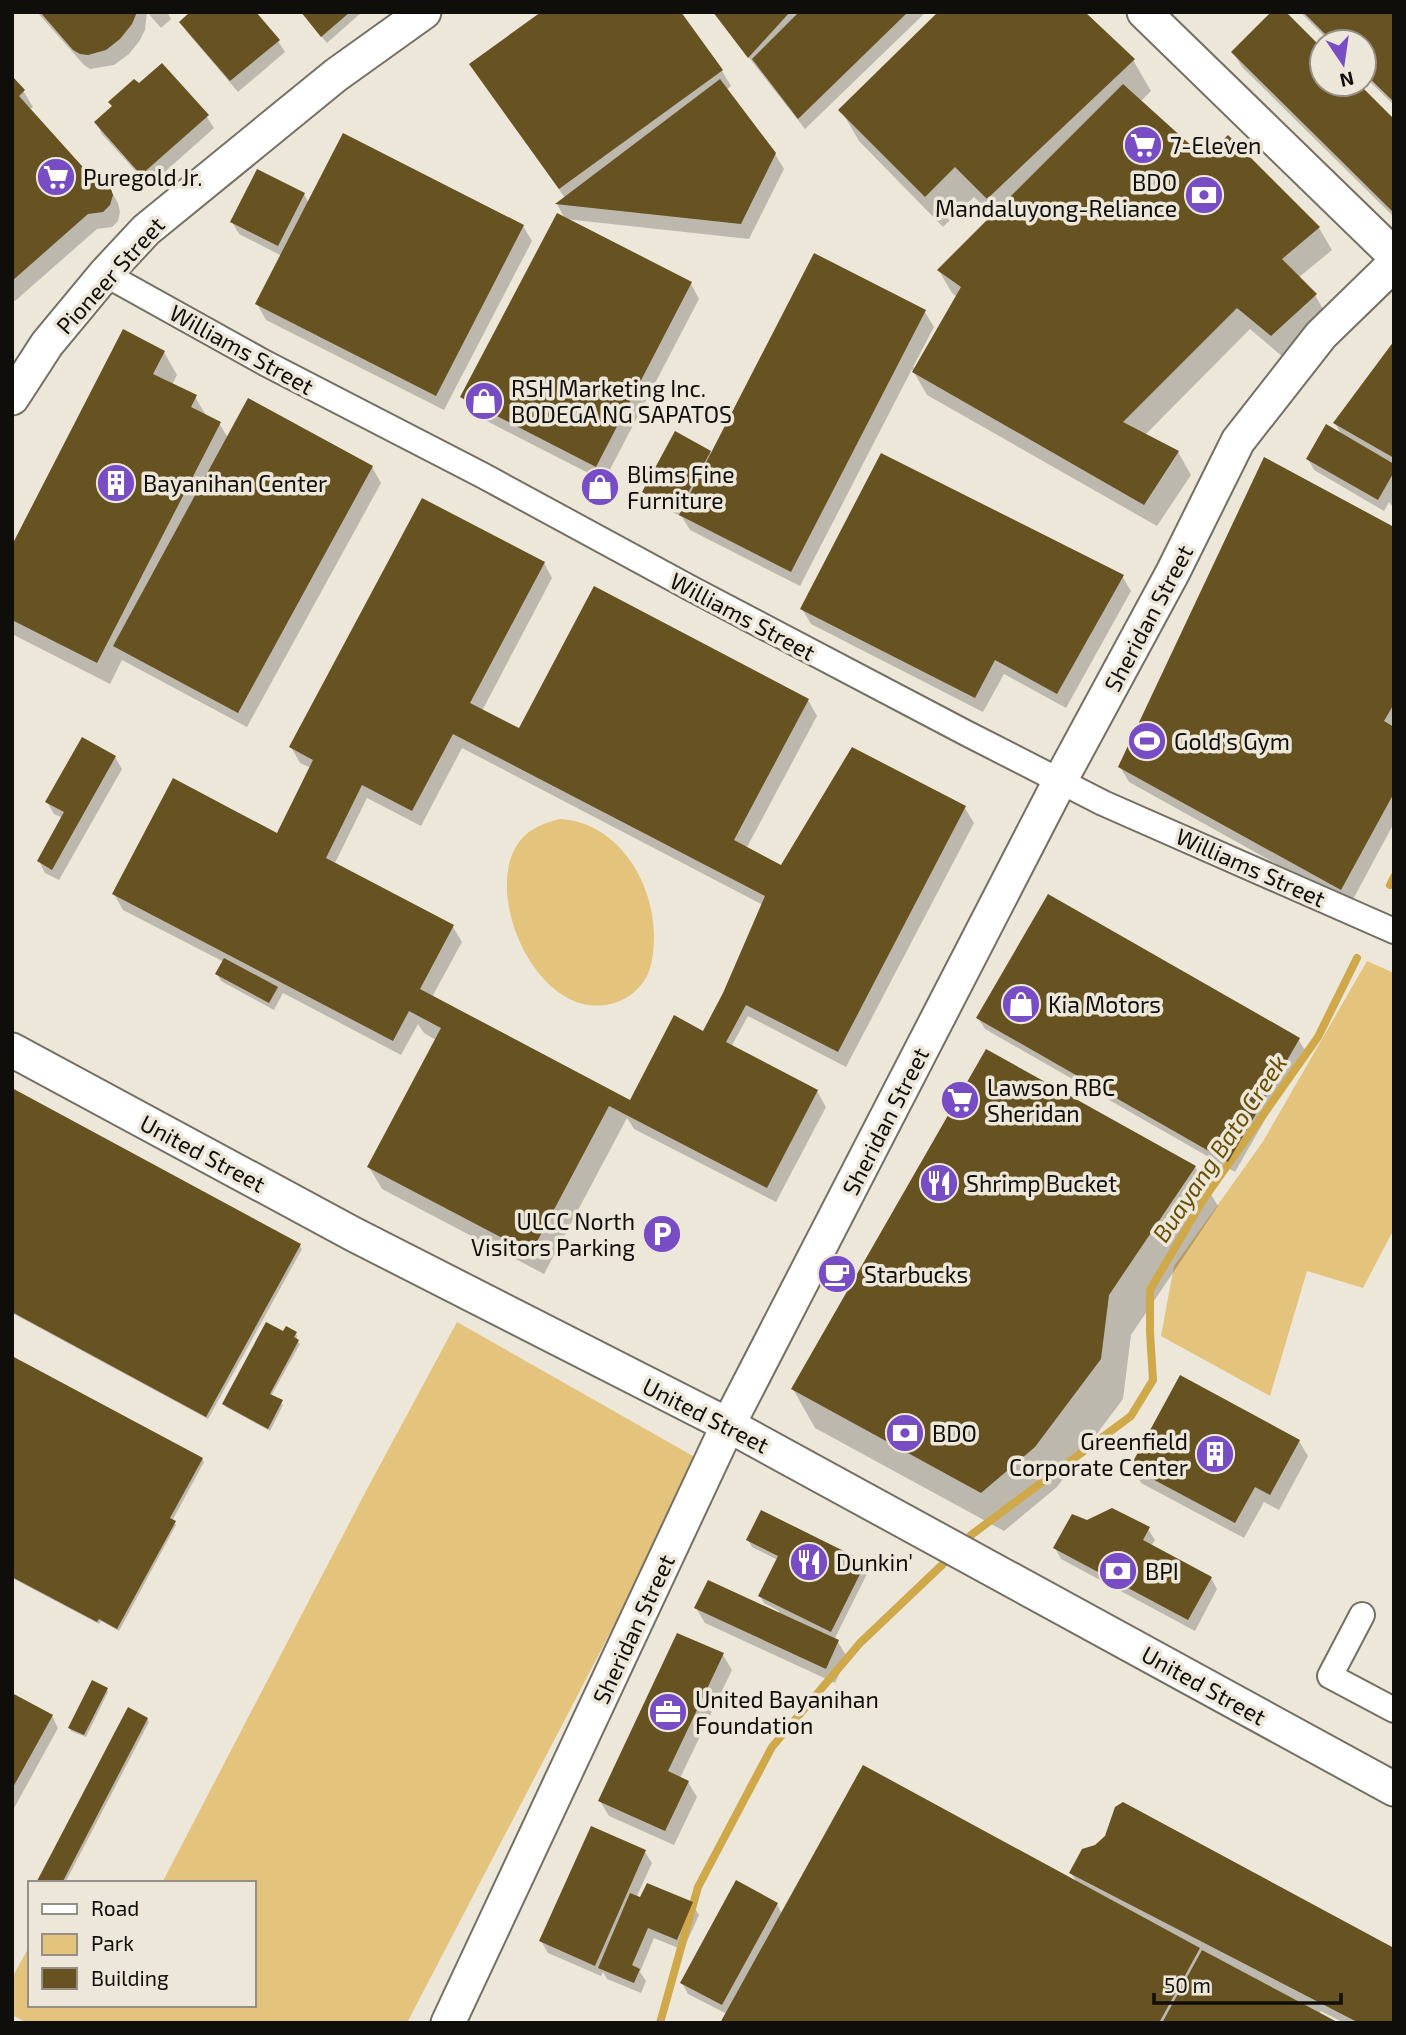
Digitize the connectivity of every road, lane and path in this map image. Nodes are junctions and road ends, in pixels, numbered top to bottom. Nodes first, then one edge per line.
1 (424, 12) edge
2 (1144, 12) edge
3 (1394, 255) edge
4 (1394, 264) edge
5 (105, 274) junction
6 (12, 398) edge
7 (1060, 781) junction
8 (1394, 930) edge
9 (12, 1050) edge
10 (728, 1425) junction
11 (1362, 1615) dead end
12 (1394, 1710) edge
13 (1394, 1789) edge
14 (448, 2023) edge

1 - 5 street, Pioneer Street
2 - 3 street
4 - 7 street, Sheridan Street
5 - 6 street, Pioneer Street
5 - 7 street, Williams Street
7 - 8 street, Williams Street
7 - 10 street, Sheridan Street
9 - 10 street, United Street
10 - 13 street, United Street
10 - 14 street, Sheridan Street
11 - 12 street

